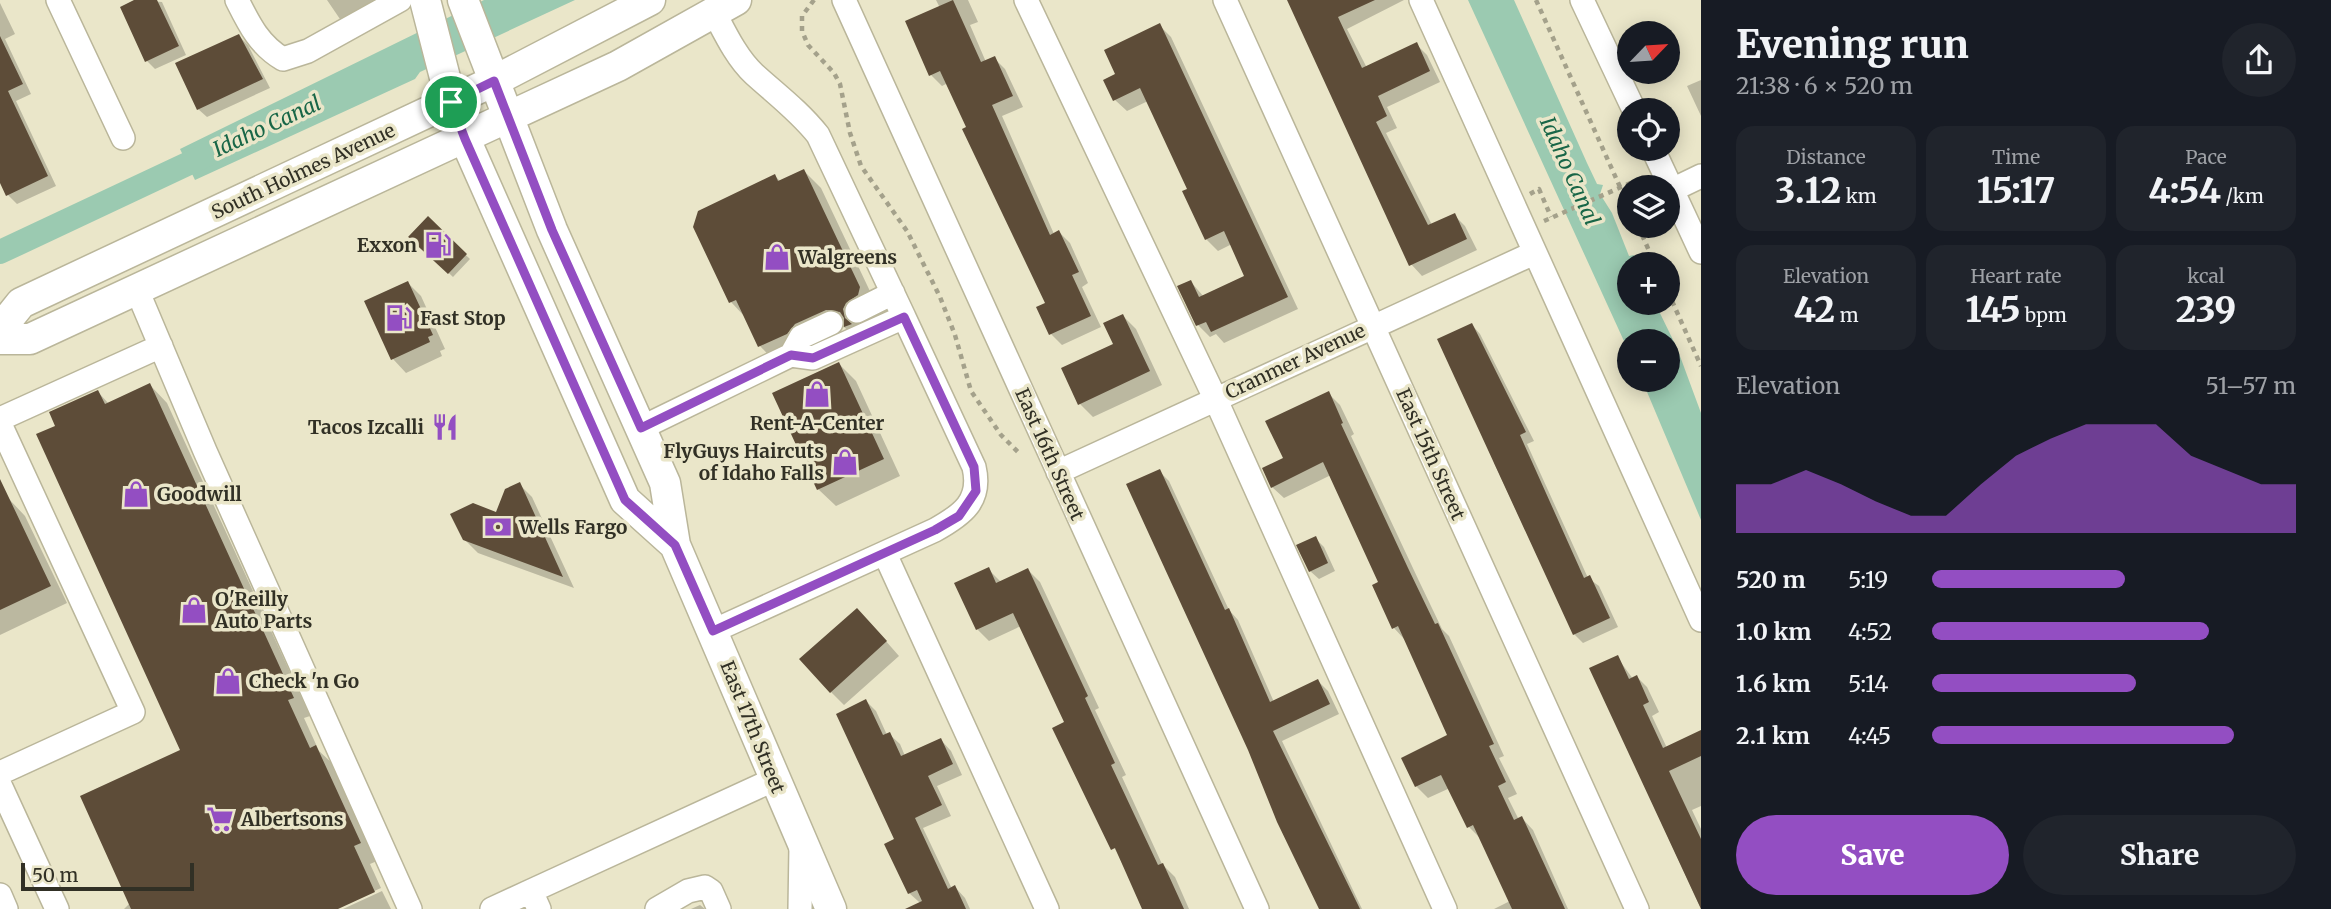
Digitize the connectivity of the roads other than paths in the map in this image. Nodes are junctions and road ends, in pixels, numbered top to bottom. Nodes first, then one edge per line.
1 (58, 0) edge
2 (237, 0) edge
3 (400, 0) edge
4 (463, 0) edge
5 (650, 0) edge
6 (844, 0) edge
7 (1026, 0) edge
8 (1225, 0) edge
9 (1421, 0) edge
10 (1582, 0) edge
11 (427, 6) edge
12 (726, 7) edge
13 (494, 81) junction
14 (1628, 98) edge
15 (451, 102) junction
16 (507, 118) junction
17 (122, 138) dead end
18 (465, 139) junction
19 (1701, 176) edge
20 (1680, 186) edge
21 (1680, 207) edge
22 (1701, 251) edge
23 (1534, 253) junction
24 (137, 290) junction
25 (893, 293) junction
26 (856, 311) dead end
27 (904, 317) junction
28 (831, 323) dead end
29 (1373, 326) junction
30 (0, 329) edge
31 (0, 339) edge
32 (161, 346) junction
33 (791, 355) junction
34 (1215, 398) junction
35 (0, 421) edge
36 (641, 428) junction
37 (1058, 472) junction
38 (675, 545) junction
39 (885, 554) junction
40 (1701, 620) edge
41 (713, 631) junction
42 (0, 773) edge
43 (773, 780) junction
44 (0, 785) edge
45 (801, 843) junction
46 (0, 895) edge
47 (535, 900) edge
48 (6, 909) edge
49 (57, 909) edge
50 (410, 909) edge
51 (492, 909) edge
52 (657, 909) edge
53 (719, 909) edge
54 (800, 909) edge
55 (831, 909) edge
56 (1047, 909) edge
57 (1257, 909) edge
58 (1445, 909) edge
59 (1637, 909) edge

1 - 17 street
2 - 3 street
4 - 13 main road, East 17th Street
5 - 13 main road, South Holmes Avenue
6 - 37 street, East 16th Street
7 - 34 street
8 - 29 street, East 15th Street
9 - 23 street
10 - 14 street
11 - 15 main road, East 17th Street
12 - 16 main road, South Holmes Avenue
12 - 25 street
13 - 15 main road, South Holmes Avenue
13 - 16 main road, East 17th Street
15 - 18 main road, East 17th Street
15 - 30 main road, South Holmes Avenue
16 - 18 main road, South Holmes Avenue
16 - 36 main road, East 17th Street
18 - 24 main road, South Holmes Avenue
18 - 38 main road, East 17th Street
19 - 20 street
21 - 22 street
23 - 29 street, Cranmer Avenue
23 - 40 street
24 - 31 main road, South Holmes Avenue
24 - 32 street
25 - 26 street
25 - 27 street
27 - 33 street
27 - 39 street
28 - 33 street
29 - 34 street, Cranmer Avenue
29 - 59 street, East 15th Street
32 - 35 street
32 - 50 street
33 - 36 street
34 - 37 street, Cranmer Avenue
34 - 58 street
35 - 42 street
36 - 38 main road, East 17th Street
37 - 57 street, East 16th Street
38 - 41 main road, East 17th Street
39 - 41 street
39 - 56 street
41 - 43 main road, East 17th Street
43 - 45 main road, East 17th Street
43 - 47 street
44 - 49 street
45 - 54 street
45 - 55 main road, East 17th Street
46 - 48 street
47 - 51 street
52 - 53 street

